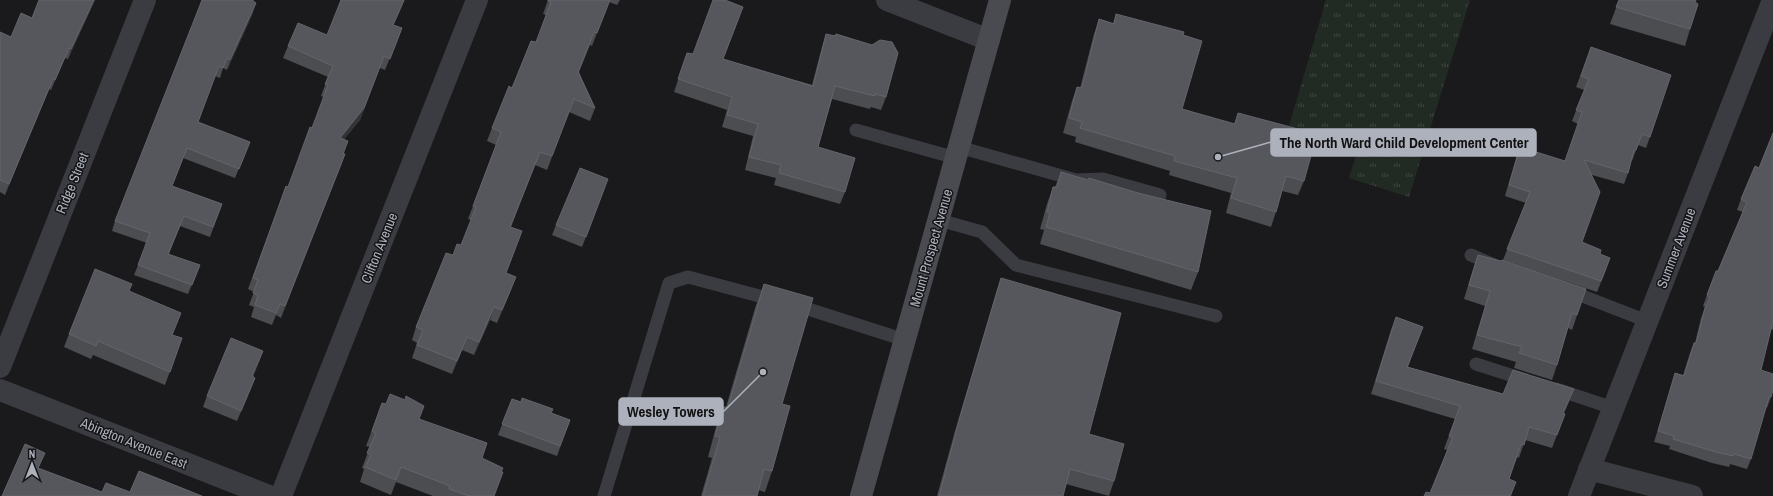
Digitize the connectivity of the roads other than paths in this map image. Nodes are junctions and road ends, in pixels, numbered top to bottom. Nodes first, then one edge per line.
1 (145, 0) edge
2 (477, 0) edge
3 (887, 0) edge
4 (1000, 0) edge
5 (1773, 0) edge
6 (989, 40) junction
7 (856, 130) dead end
8 (958, 153) junction
9 (1160, 195) dead end
10 (939, 220) junction
11 (1471, 255) dead end
12 (1504, 269) edge
13 (1558, 286) edge
14 (1216, 316) dead end
15 (1647, 321) junction
16 (905, 340) junction
17 (1476, 364) dead end
18 (0, 367) edge
19 (0, 390) edge
20 (1613, 408) junction
21 (1589, 469) junction
22 (269, 496) edge
23 (281, 496) edge
24 (604, 496) edge
25 (861, 496) edge
26 (1579, 496) edge
27 (1692, 496) edge

1 - 18 street, Ridge Street
2 - 23 street, Clifton Avenue
3 - 6 street
4 - 6 main road, Mount Prospect Avenue
5 - 15 street, Summer Avenue
6 - 8 main road, Mount Prospect Avenue
7 - 8 lane
8 - 9 lane
8 - 10 main road, Mount Prospect Avenue
10 - 14 lane
10 - 16 main road, Mount Prospect Avenue
11 - 12 lane
13 - 15 lane
15 - 20 street, Summer Avenue
16 - 24 lane
16 - 25 main road, Mount Prospect Avenue
17 - 20 lane
19 - 22 street, Abington Avenue East
20 - 21 street, Summer Avenue
21 - 26 street, Summer Avenue
21 - 27 street

